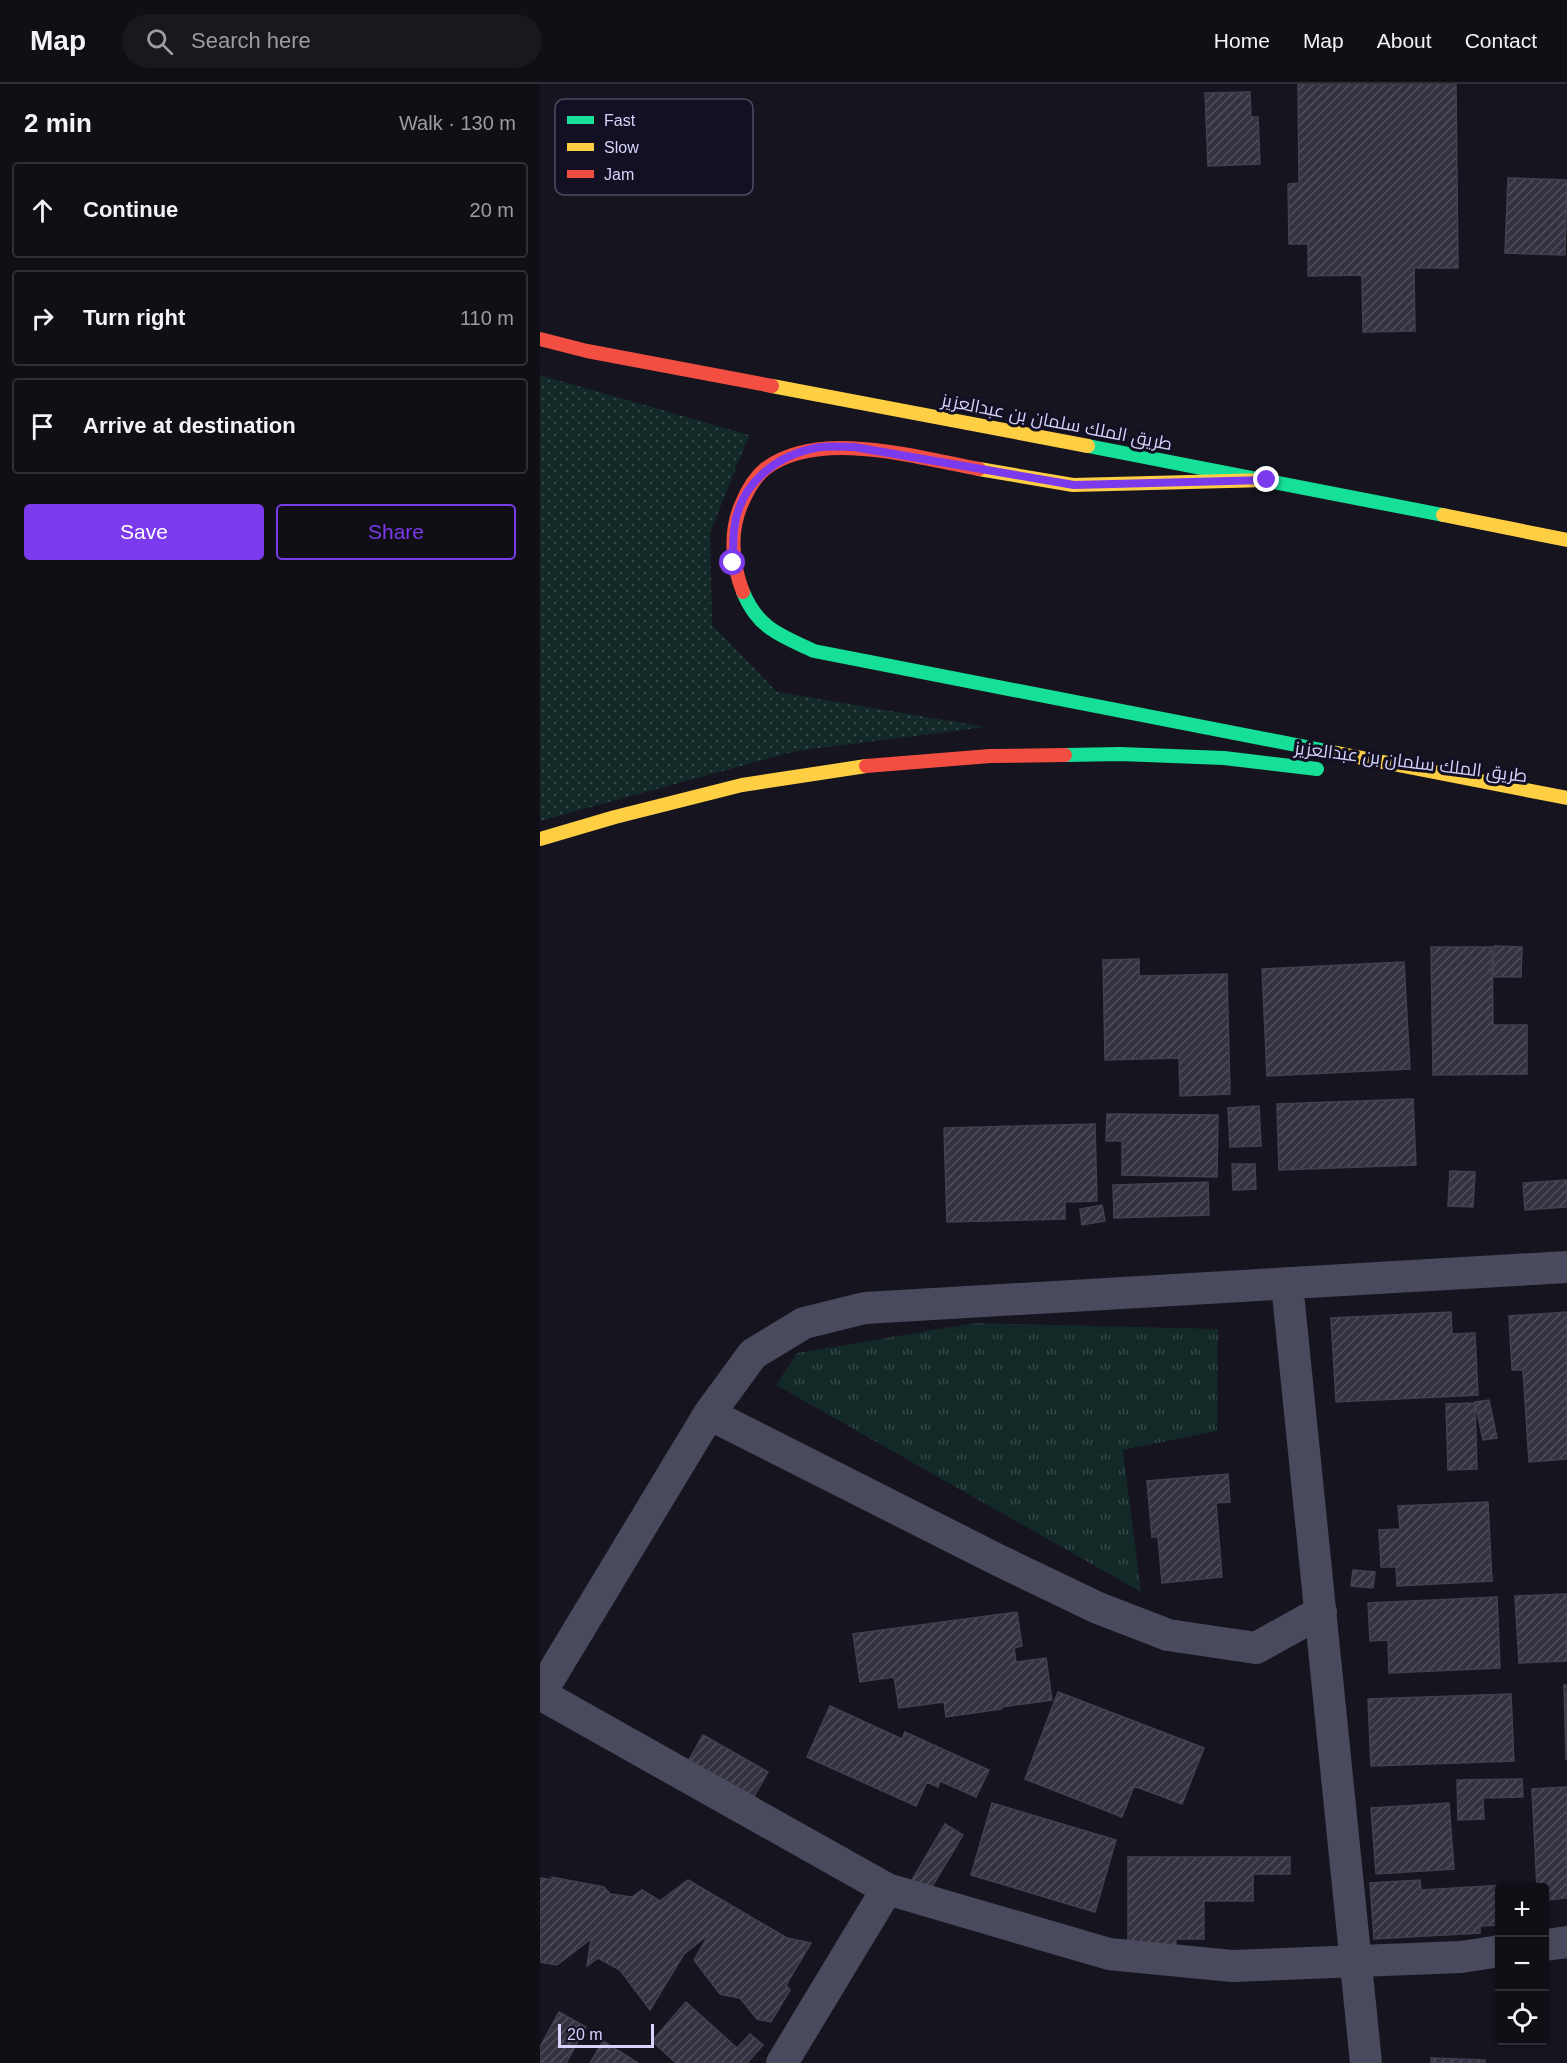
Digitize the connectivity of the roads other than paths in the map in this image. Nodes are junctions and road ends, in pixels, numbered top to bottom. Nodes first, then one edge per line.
1 (540, 339) edge
2 (1267, 480) junction
3 (1567, 540) edge
4 (1331, 770) dead end
5 (1390, 777) dead end
6 (1567, 798) edge
7 (540, 840) edge
8 (1567, 1267) edge
9 (1287, 1284) junction
10 (709, 1414) junction
11 (1321, 1612) junction
12 (540, 1694) edge
13 (887, 1889) junction
14 (1567, 1942) edge
15 (1549, 1944) edge
16 (1495, 1952) edge
17 (1356, 1961) junction
18 (782, 2063) edge
19 (1366, 2063) edge

1 - 2 main road, طريق الملك سلمان بن عبدالعزيز
2 - 3 main road, طريق الملك سلمان بن عبدالعزيز
2 - 6 main road
4 - 7 main road, طريق الملك سلمان بن عبدالعزيز
5 - 6 main road, طريق الملك سلمان بن عبدالعزيز
8 - 9 street
9 - 10 street
9 - 11 street
10 - 11 street
10 - 12 street
11 - 17 street
12 - 13 street
13 - 17 street
13 - 18 street
14 - 15 street
16 - 17 street
17 - 19 street

